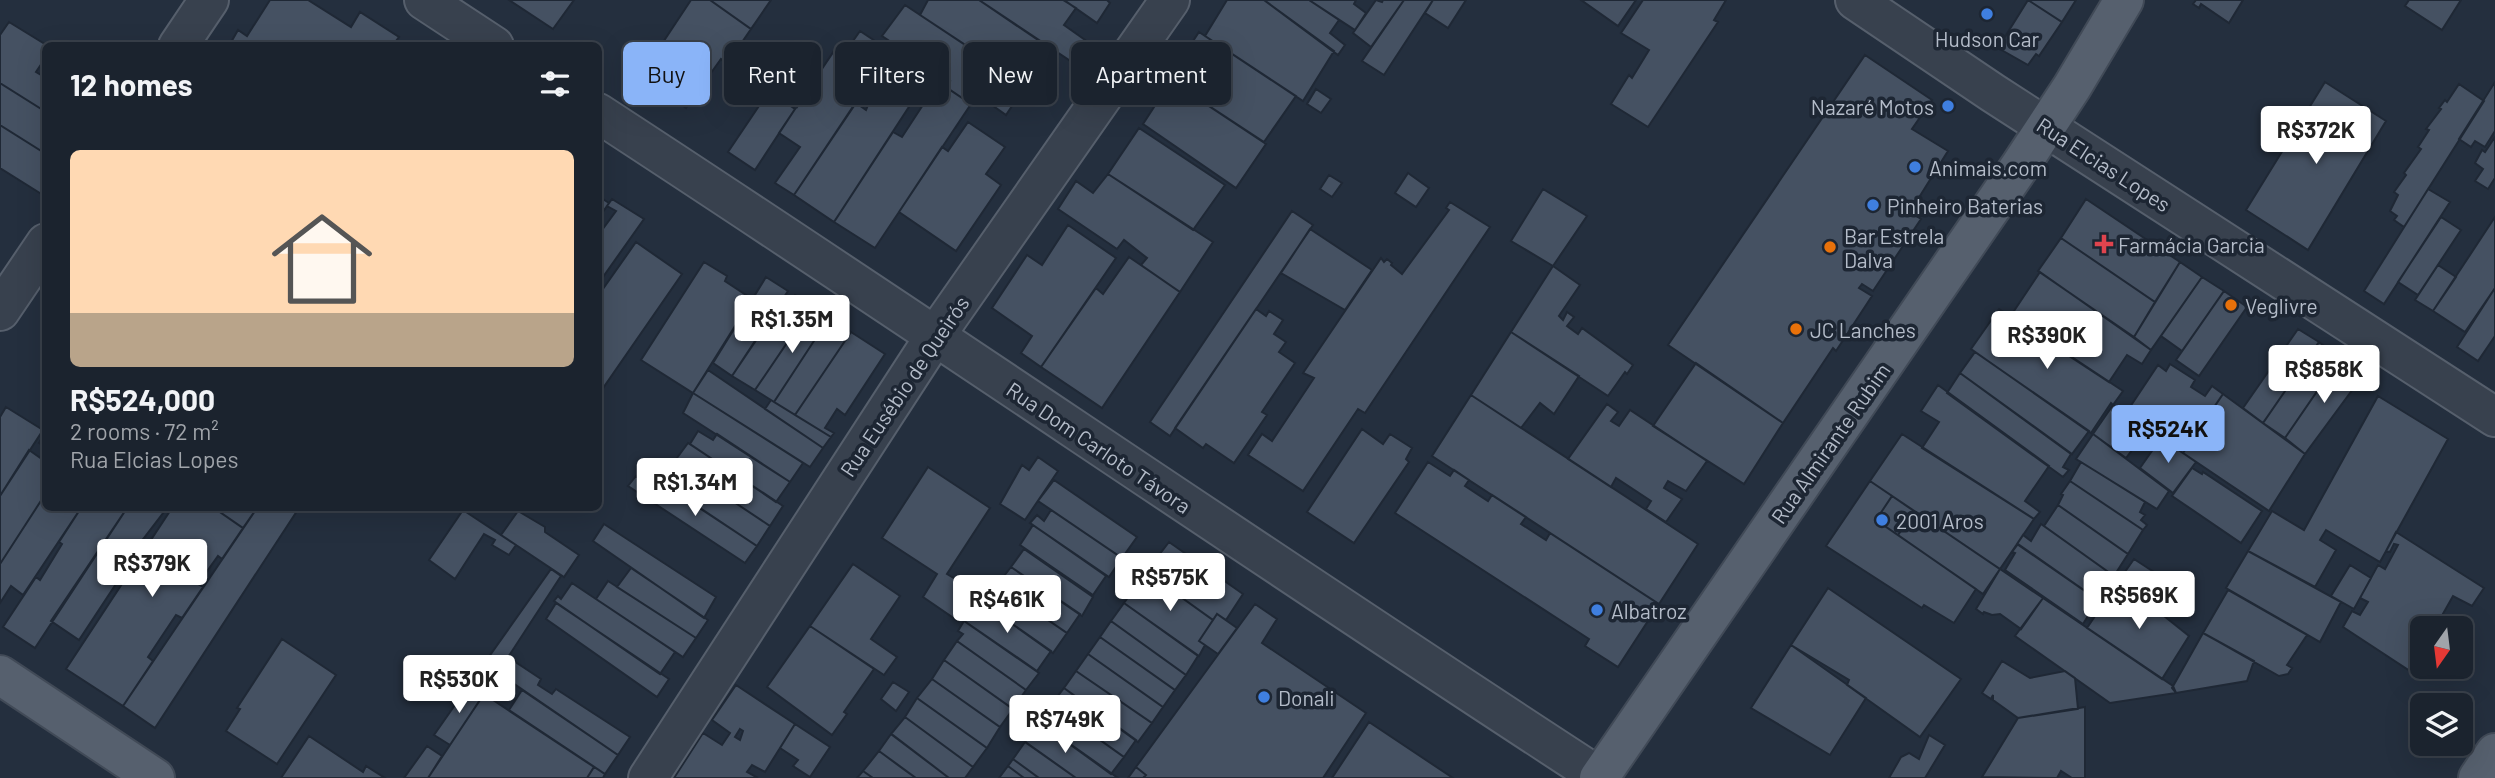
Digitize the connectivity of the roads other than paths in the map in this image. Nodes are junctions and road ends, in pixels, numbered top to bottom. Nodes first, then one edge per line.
1 (209, 0) edge
2 (424, 0) edge
3 (1170, 0) edge
4 (1855, 0) edge
5 (2124, 0) edge
6 (181, 42) edge
7 (488, 42) edge
8 (602, 116) edge
9 (2046, 127) junction
10 (42, 249) edge
11 (0, 311) edge
12 (935, 336) junction
13 (2495, 417) edge
14 (0, 675) edge
15 (2495, 753) edge
16 (155, 778) edge
17 (648, 778) edge
18 (1600, 778) edge
19 (2478, 778) edge

1 - 6 street
2 - 7 street
3 - 12 street, Rua Eusébio de Queirós
4 - 9 street, Rua Elcias Lopes
5 - 9 main road, Rua Almirante Rubim
8 - 12 street, Rua Dom Carloto Távora
9 - 13 street, Rua Elcias Lopes
9 - 18 main road, Rua Almirante Rubim
10 - 11 street
12 - 17 street, Rua Eusébio de Queirós
12 - 18 street, Rua Dom Carloto Távora
14 - 16 main road
15 - 19 main road

